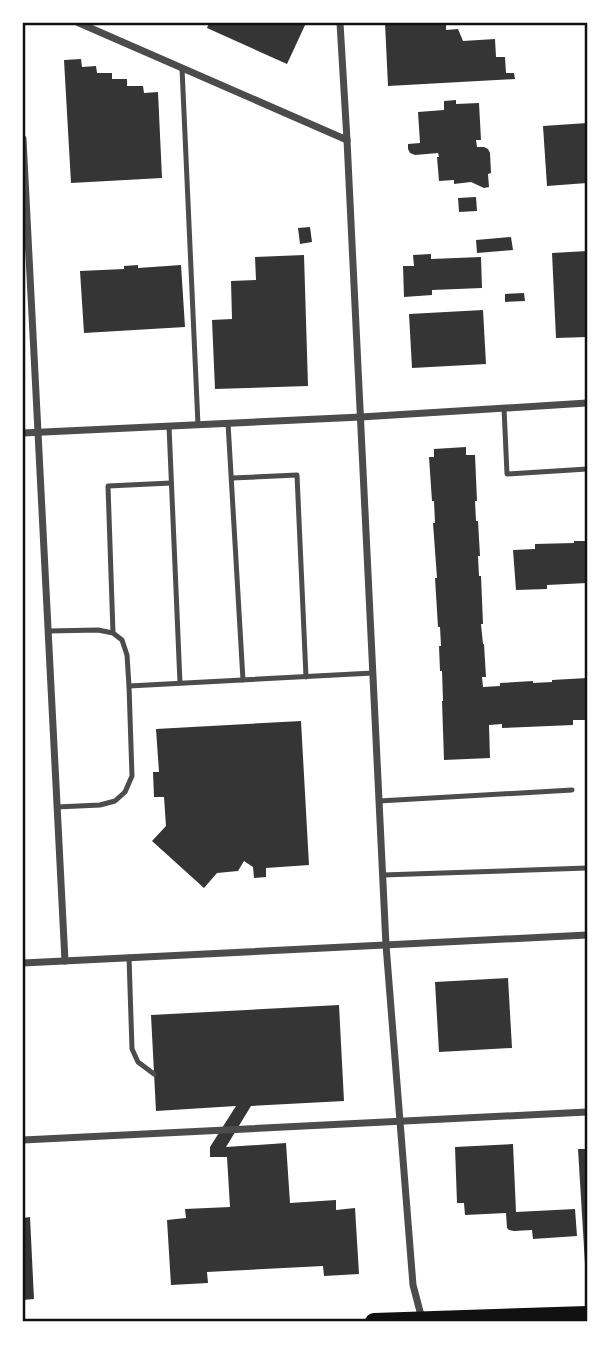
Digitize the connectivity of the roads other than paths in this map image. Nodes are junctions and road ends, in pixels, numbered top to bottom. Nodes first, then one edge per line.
1 (79, 23) edge
2 (340, 23) edge
3 (182, 68) junction
4 (23, 139) edge
5 (348, 140) junction
6 (587, 403) edge
7 (504, 408) junction
8 (360, 417) junction
9 (228, 423) junction
10 (198, 425) junction
11 (169, 426) junction
12 (37, 432) junction
13 (23, 433) edge
14 (587, 469) edge
15 (232, 478) junction
16 (172, 483) junction
17 (48, 631) junction
18 (113, 633) junction
19 (373, 673) junction
20 (306, 677) junction
21 (243, 680) junction
22 (180, 683) junction
23 (129, 686) junction
24 (572, 790) dead end
25 (379, 801) junction
26 (57, 807) junction
27 (587, 868) edge
28 (383, 875) junction
29 (587, 935) edge
30 (386, 945) junction
31 (129, 957) junction
32 (65, 961) junction
33 (23, 963) edge
34 (154, 1074) dead end
35 (587, 1112) edge
36 (399, 1121) junction
37 (23, 1140) edge
38 (587, 1315) edge
39 (422, 1321) edge
40 (374, 1322) edge

1 - 3 street
2 - 5 street
3 - 5 street
3 - 10 lane
4 - 12 street
5 - 8 street
6 - 7 street
7 - 8 street
7 - 14 lane
8 - 9 street
8 - 19 street
9 - 10 street
9 - 15 lane
10 - 11 street
11 - 12 street
11 - 16 lane
12 - 13 street
12 - 17 street
15 - 20 lane
15 - 21 lane
16 - 18 lane
16 - 22 lane
17 - 18 lane
17 - 26 street
18 - 23 lane
19 - 20 lane
19 - 25 street
20 - 21 lane
21 - 22 lane
22 - 23 lane
23 - 26 lane
24 - 25 lane
25 - 28 street
26 - 32 street
27 - 28 lane
28 - 30 street
29 - 30 street
30 - 31 street
30 - 36 street
31 - 32 street
31 - 34 lane
32 - 33 street
35 - 36 street
36 - 37 street
36 - 39 street
38 - 39 main road
39 - 40 main road

